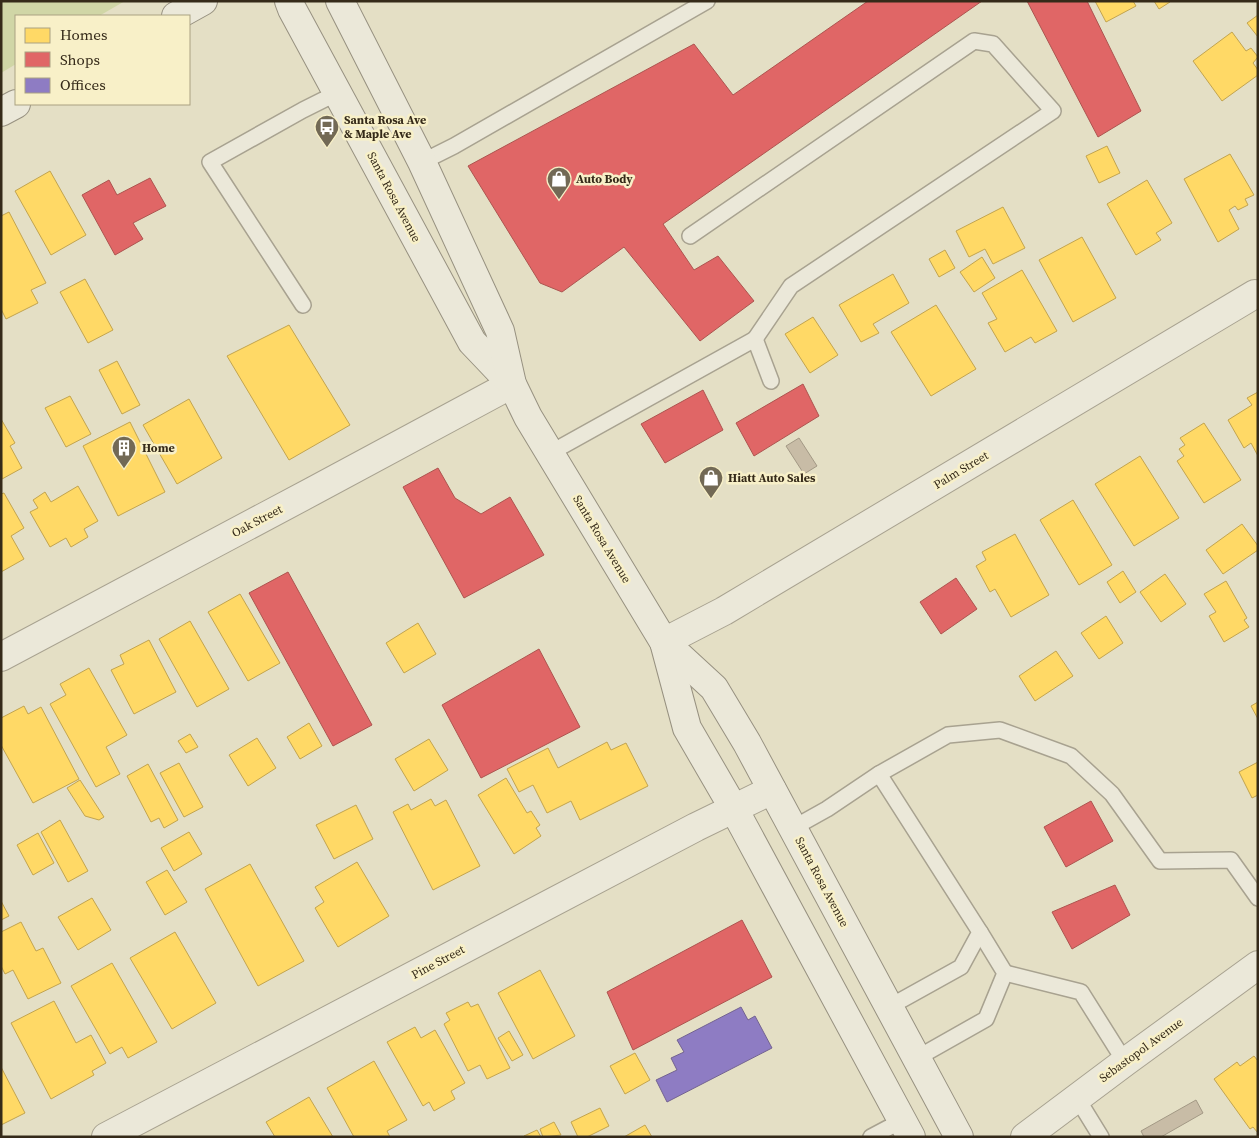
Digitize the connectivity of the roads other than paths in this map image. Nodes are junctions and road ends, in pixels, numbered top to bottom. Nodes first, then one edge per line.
1 (203, 1) edge
2 (289, 1) edge
3 (340, 1) edge
4 (707, 1) edge
5 (178, 15) edge
6 (337, 93) junction
7 (15, 105) edge
8 (1, 112) edge
9 (422, 162) junction
10 (690, 236) dead end
11 (1255, 294) dead end
12 (303, 305) dead end
13 (755, 339) junction
14 (771, 381) dead end
15 (512, 384) junction
16 (550, 454) junction
17 (664, 642) junction
18 (1, 657) edge
19 (879, 774) junction
20 (772, 790) junction
21 (734, 809) junction
22 (793, 828) junction
23 (1258, 898) edge
24 (980, 932) junction
25 (1258, 965) edge
26 (1005, 973) junction
27 (889, 1007) junction
28 (917, 1058) junction
29 (1124, 1062) junction
30 (1077, 1098) junction
31 (907, 1128) edge
32 (106, 1137) edge
33 (871, 1137) edge
34 (958, 1137) edge
35 (1024, 1137) edge
36 (1101, 1137) edge

1 - 5 main road
2 - 6 main road, Santa Rosa Avenue
3 - 9 main road, Santa Rosa Avenue
4 - 9 lane
6 - 12 lane
6 - 15 main road, Santa Rosa Avenue
7 - 8 main road
9 - 15 main road, Santa Rosa Avenue
10 - 13 lane
11 - 17 main road, Palm Street
13 - 14 lane
13 - 16 lane
15 - 16 main road, Santa Rosa Avenue
15 - 18 main road, Oak Street
16 - 17 main road, Santa Rosa Avenue
17 - 20 main road, Santa Rosa Avenue
17 - 21 main road, Santa Rosa Avenue
19 - 22 lane
19 - 23 lane
19 - 24 lane
20 - 21 main road, Pine Street
20 - 22 main road, Santa Rosa Avenue
21 - 31 main road, Santa Rosa Avenue
21 - 32 main road, Pine Street
22 - 27 main road, Santa Rosa Avenue
24 - 26 lane
24 - 27 lane
25 - 29 main road, Sebastopol Avenue
26 - 28 lane
26 - 29 lane
27 - 28 main road, Santa Rosa Avenue
28 - 34 main road, Santa Rosa Avenue
29 - 30 main road, Sebastopol Avenue
30 - 35 main road, Sebastopol Avenue
30 - 36 lane
31 - 33 lane

